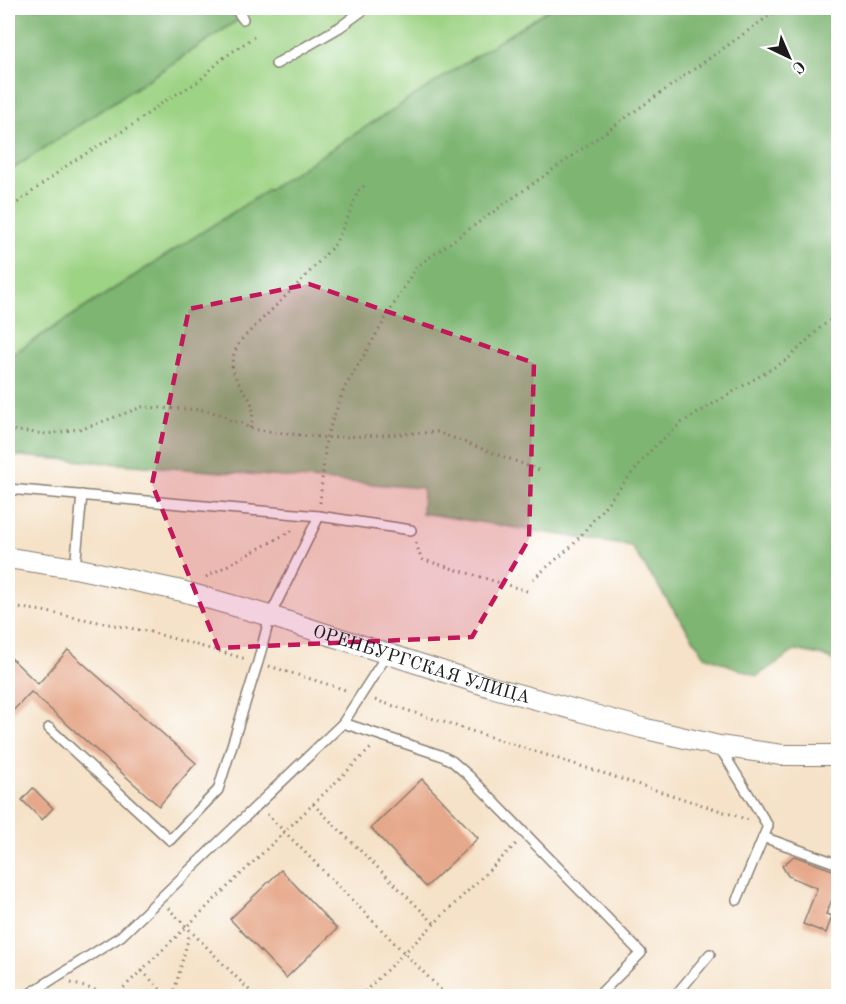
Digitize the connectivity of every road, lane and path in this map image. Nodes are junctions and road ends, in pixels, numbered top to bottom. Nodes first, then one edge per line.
1 (235, 8) edge
2 (366, 8) edge
3 (780, 8) edge
4 (835, 8) edge
5 (243, 19) dead end
6 (838, 21) edge
7 (255, 36) dead end
8 (276, 64) dead end
9 (365, 185) dead end
10 (8, 210) edge
11 (838, 314) edge
12 (250, 429) junction
13 (8, 430) edge
14 (326, 438) junction
15 (539, 470) dead end
16 (8, 489) edge
17 (82, 495) junction
18 (319, 516) junction
19 (411, 530) joint
20 (8, 558) edge
21 (75, 568) junction
22 (533, 579) dead end
23 (182, 591) junction
24 (527, 591) dead end
25 (8, 607) edge
26 (270, 616) junction
27 (388, 653) junction
28 (258, 662) junction
29 (361, 695) junction
30 (343, 723) junction
31 (49, 728) dead end
32 (383, 736) junction
33 (719, 746) junction
34 (838, 755) edge
35 (313, 804) junction
36 (258, 805) junction
37 (768, 826) junction
38 (285, 832) junction
39 (526, 834) junction
40 (763, 837) junction
41 (838, 864) edge
42 (159, 899) junction
43 (737, 900) dead end
44 (435, 924) junction
45 (186, 928) junction
46 (190, 932) junction
47 (404, 953) junction
48 (710, 954) dead end
49 (141, 971) junction
50 (55, 978) junction
51 (26, 996) edge
52 (116, 996) edge
53 (167, 996) edge
54 (174, 996) edge
55 (255, 996) edge
56 (360, 996) edge
57 (447, 996) edge
58 (598, 996) edge
59 (675, 996) edge

1 - 5 lane
2 - 8 lane
3 - 14 path
4 - 6 path
7 - 10 path
9 - 12 path
11 - 22 path
12 - 13 path
12 - 14 path
14 - 15 path
14 - 18 path
16 - 17 lane
17 - 18 lane
17 - 21 lane
18 - 19 lane
18 - 23 path
18 - 26 lane
19 - 24 path
20 - 21 street, ОРЕНБУРГСКАЯ УЛИЦА
21 - 23 street, ОРЕНБУРГСКАЯ УЛИЦА
23 - 26 street, ОРЕНБУРГСКАЯ УЛИЦА
25 - 28 path
26 - 27 street, ОРЕНБУРГСКАЯ УЛИЦА
26 - 28 lane
27 - 29 lane
27 - 33 street, ОРЕНБУРГСКАЯ УЛИЦА
28 - 29 path
28 - 31 lane
29 - 30 lane
29 - 37 path
30 - 32 lane
30 - 36 lane
32 - 35 path
32 - 39 lane
33 - 34 street, ОРЕНБУРГСКАЯ УЛИЦА
33 - 37 lane
35 - 38 path
35 - 44 path
36 - 38 path
36 - 42 lane
37 - 40 lane
38 - 45 path
38 - 47 path
39 - 44 path
39 - 58 lane
40 - 41 lane
40 - 43 lane
42 - 45 path
42 - 50 lane
44 - 47 path
45 - 46 path
45 - 49 path
46 - 54 path
46 - 55 path
47 - 56 path
47 - 57 path
48 - 59 lane
49 - 52 path
49 - 53 path
50 - 51 lane
50 - 52 path

